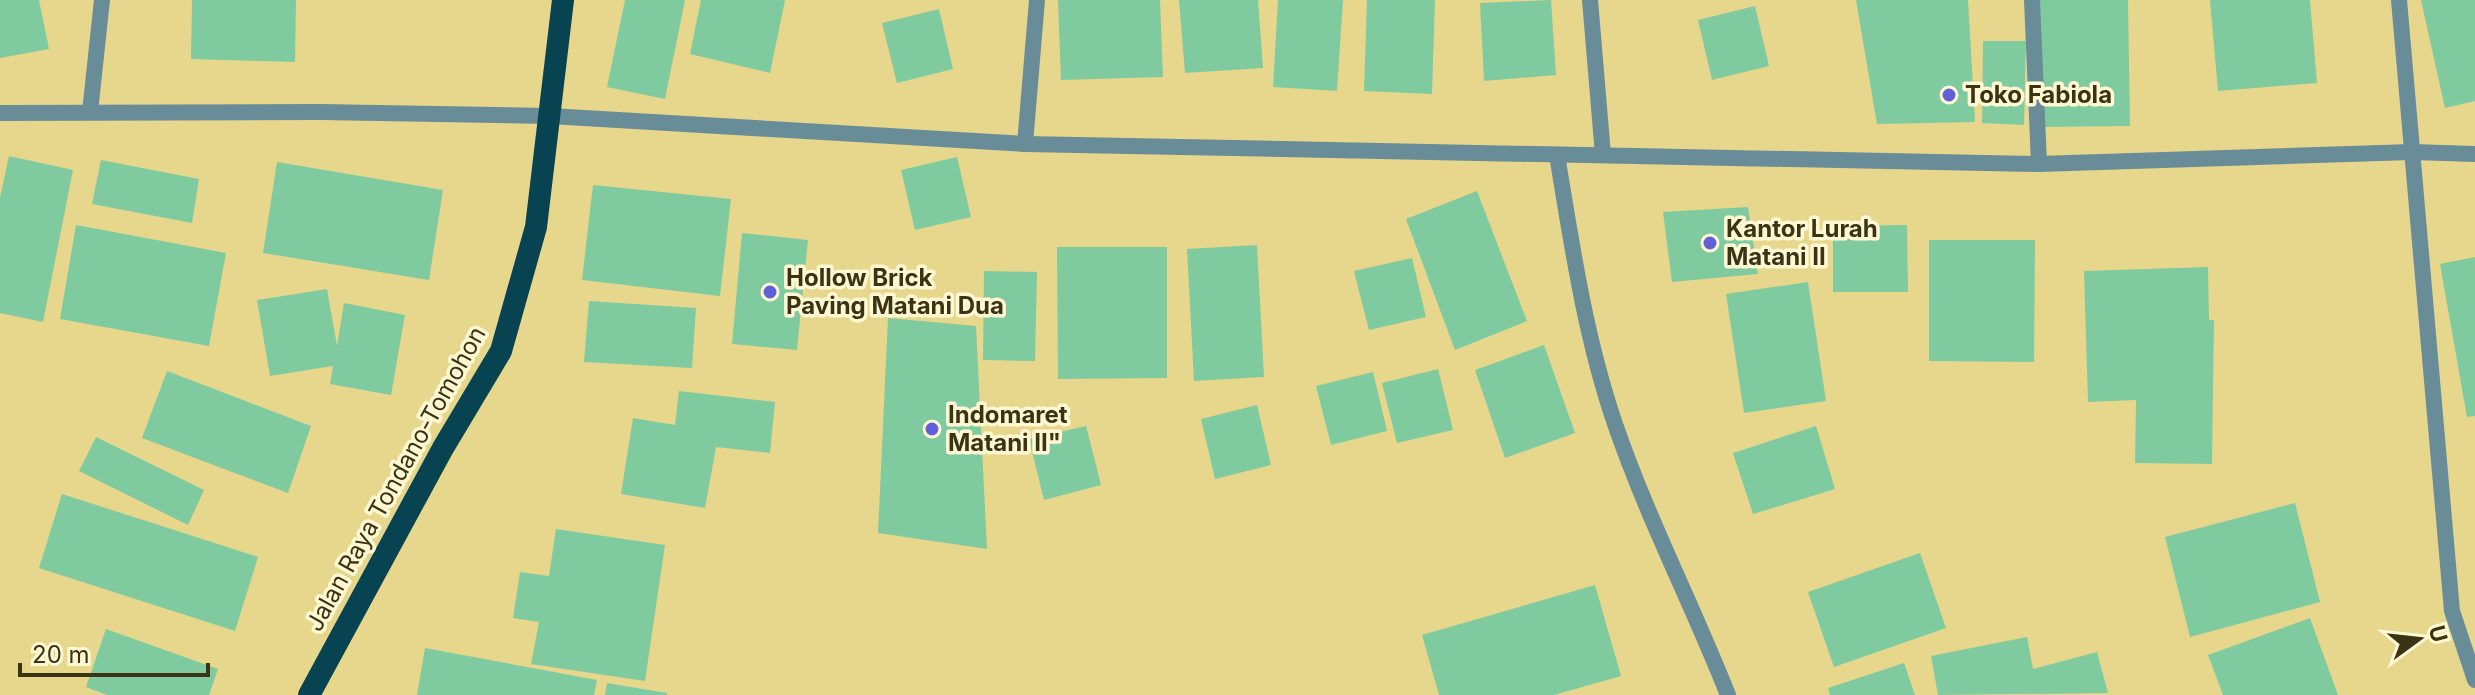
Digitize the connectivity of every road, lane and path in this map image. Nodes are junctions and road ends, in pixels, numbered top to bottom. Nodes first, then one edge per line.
1 (102, 0) edge
2 (563, 0) edge
3 (1037, 0) edge
4 (1590, 0) edge
5 (2032, 0) edge
6 (2399, 0) edge
7 (90, 112) junction
8 (0, 113) edge
9 (550, 116) junction
10 (1025, 144) junction
11 (2412, 152) junction
12 (2475, 154) edge
13 (1557, 155) junction
14 (1603, 155) junction
15 (2039, 164) junction
16 (2475, 680) edge
17 (309, 695) edge
18 (1728, 695) edge

1 - 7 street
2 - 9 highway, Jalan Raya Tondano-Tomohon
3 - 10 street
4 - 14 street
5 - 15 street
6 - 11 street
7 - 8 street
7 - 9 street
9 - 10 street
9 - 17 highway, Jalan Raya Tondano-Tomohon
10 - 13 street
11 - 12 street
11 - 15 street
11 - 16 street
13 - 14 street
13 - 18 street
14 - 15 street

